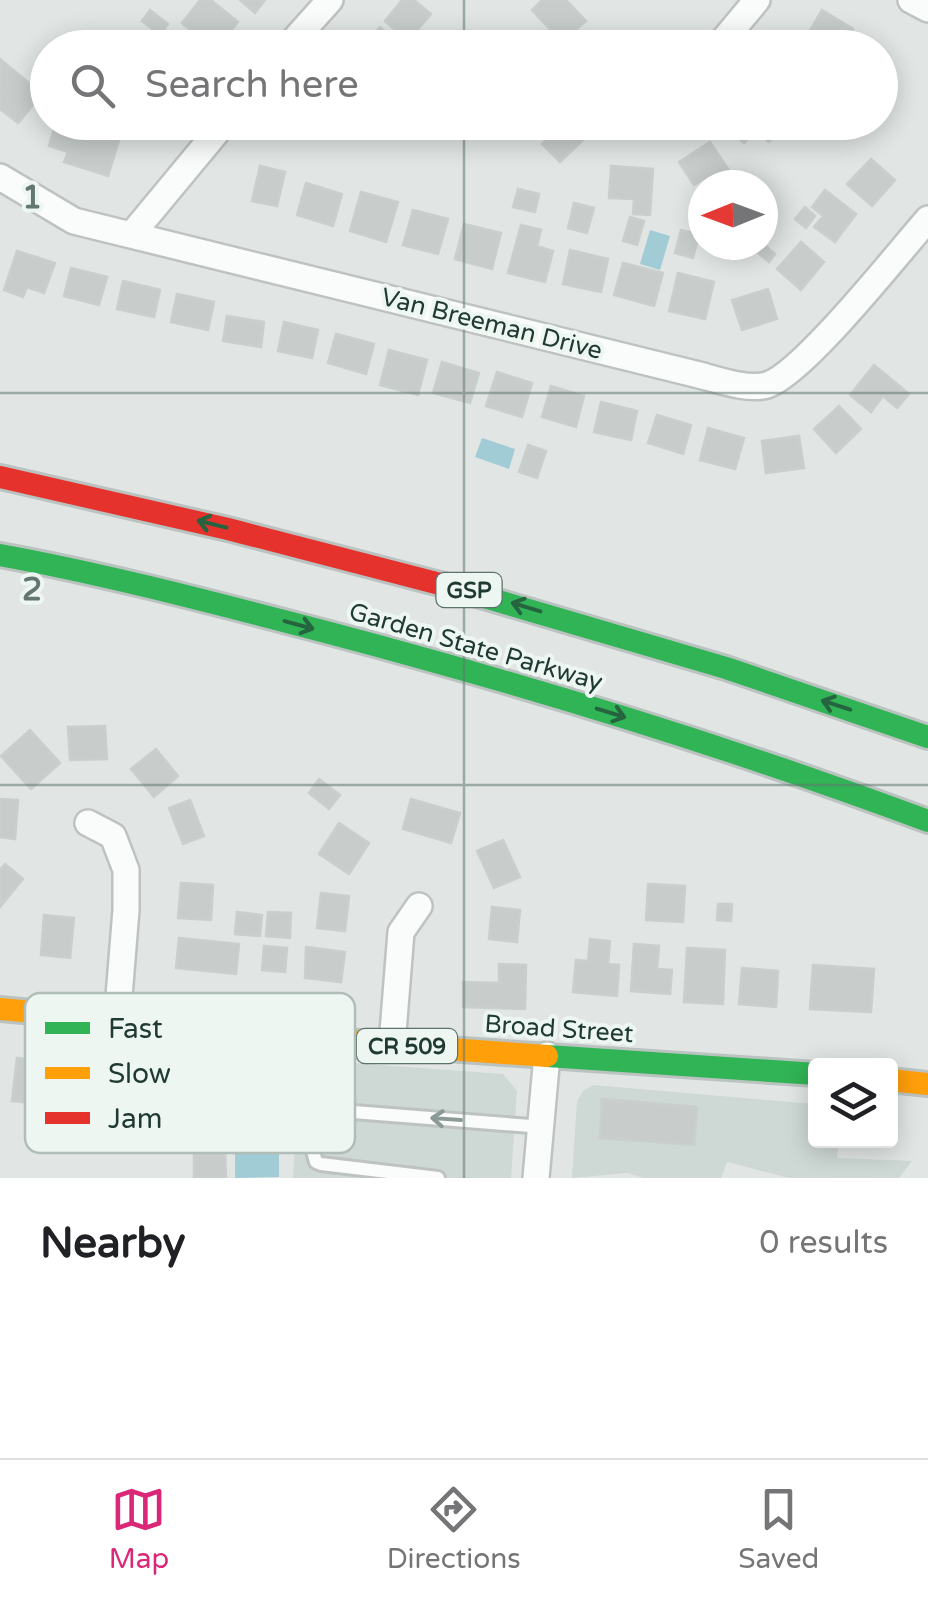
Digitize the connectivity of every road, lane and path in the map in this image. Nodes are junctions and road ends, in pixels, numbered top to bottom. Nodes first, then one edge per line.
1 (330, 0) edge
2 (757, 0) edge
3 (910, 0) edge
4 (928, 9) edge
5 (304, 30) edge
6 (731, 30) edge
7 (209, 140) edge
8 (0, 177) edge
9 (928, 219) edge
10 (132, 233) junction
11 (0, 476) edge
12 (0, 555) edge
13 (928, 737) edge
14 (928, 821) edge
15 (88, 823) dead end
16 (419, 906) dead end
17 (119, 993) edge
18 (0, 1009) edge
19 (25, 1012) edge
20 (355, 1042) edge
21 (392, 1045) junction
22 (548, 1055) junction
23 (808, 1073) edge
24 (898, 1081) edge
25 (928, 1084) edge
26 (355, 1112) edge
27 (543, 1126) junction
28 (313, 1153) edge
29 (438, 1178) edge
30 (536, 1178) edge

1 - 5 street
2 - 6 street
3 - 4 street
7 - 10 street
8 - 10 street, Van Breeman Drive
9 - 10 street, Van Breeman Drive
13 -> 11 main road, Garden State Parkway / GSP
12 -> 14 main road, Garden State Parkway
15 - 17 street
16 - 21 street
18 - 19 main road, Broad Street / CR 509
20 - 21 main road, Broad Street / CR 509
21 - 22 main road, Broad Street / CR 509
22 - 23 main road, Broad Street / CR 509
22 - 27 street
24 - 25 main road
27 -> 26 lane
27 - 30 street
28 -> 29 lane

